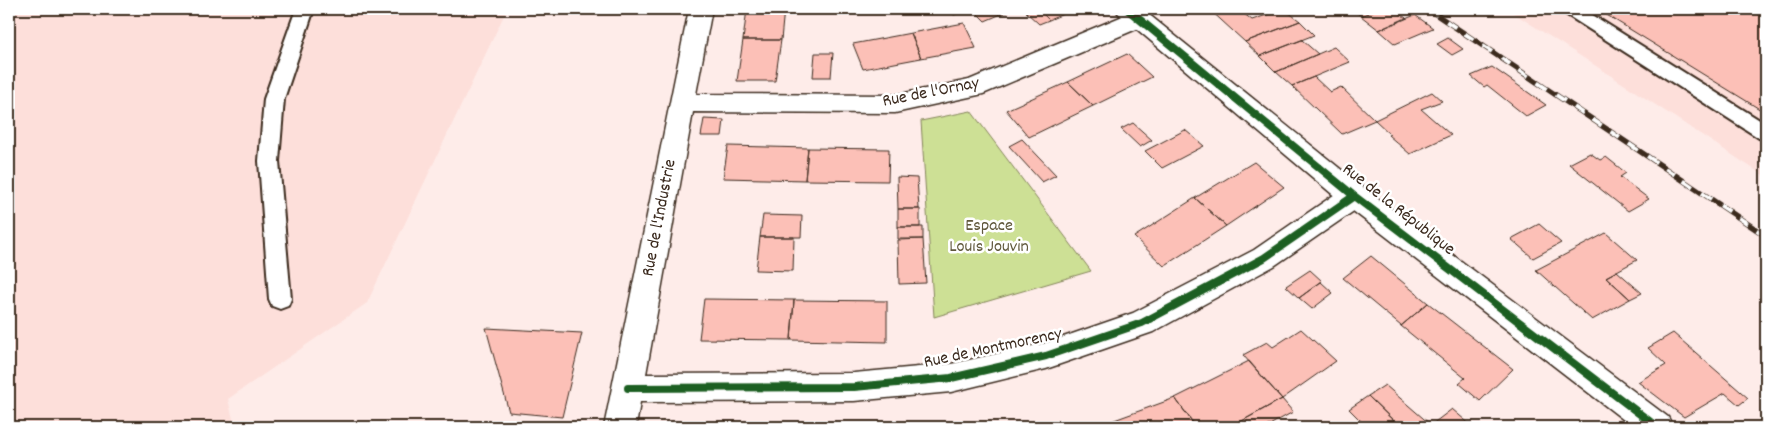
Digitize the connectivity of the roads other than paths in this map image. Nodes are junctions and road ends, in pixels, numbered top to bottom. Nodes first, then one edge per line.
1 (305, 9) edge
2 (700, 9) edge
3 (1570, 9) edge
4 (1132, 14) edge
5 (682, 103) junction
6 (1766, 133) edge
7 (1354, 196) junction
8 (280, 299) dead end
9 (628, 388) junction
10 (620, 427) edge
11 (1657, 427) edge

1 - 8 lane
2 - 5 street, Rue de l'Industrie
3 - 6 lane
4 - 5 street, Rue de l'Ornay
4 - 7 street, Rue de la République
5 - 9 street, Rue de l'Industrie
7 - 9 street, Rue de Montmorency
7 - 11 street, Rue de la République
9 - 10 street, Rue de l'Industrie

